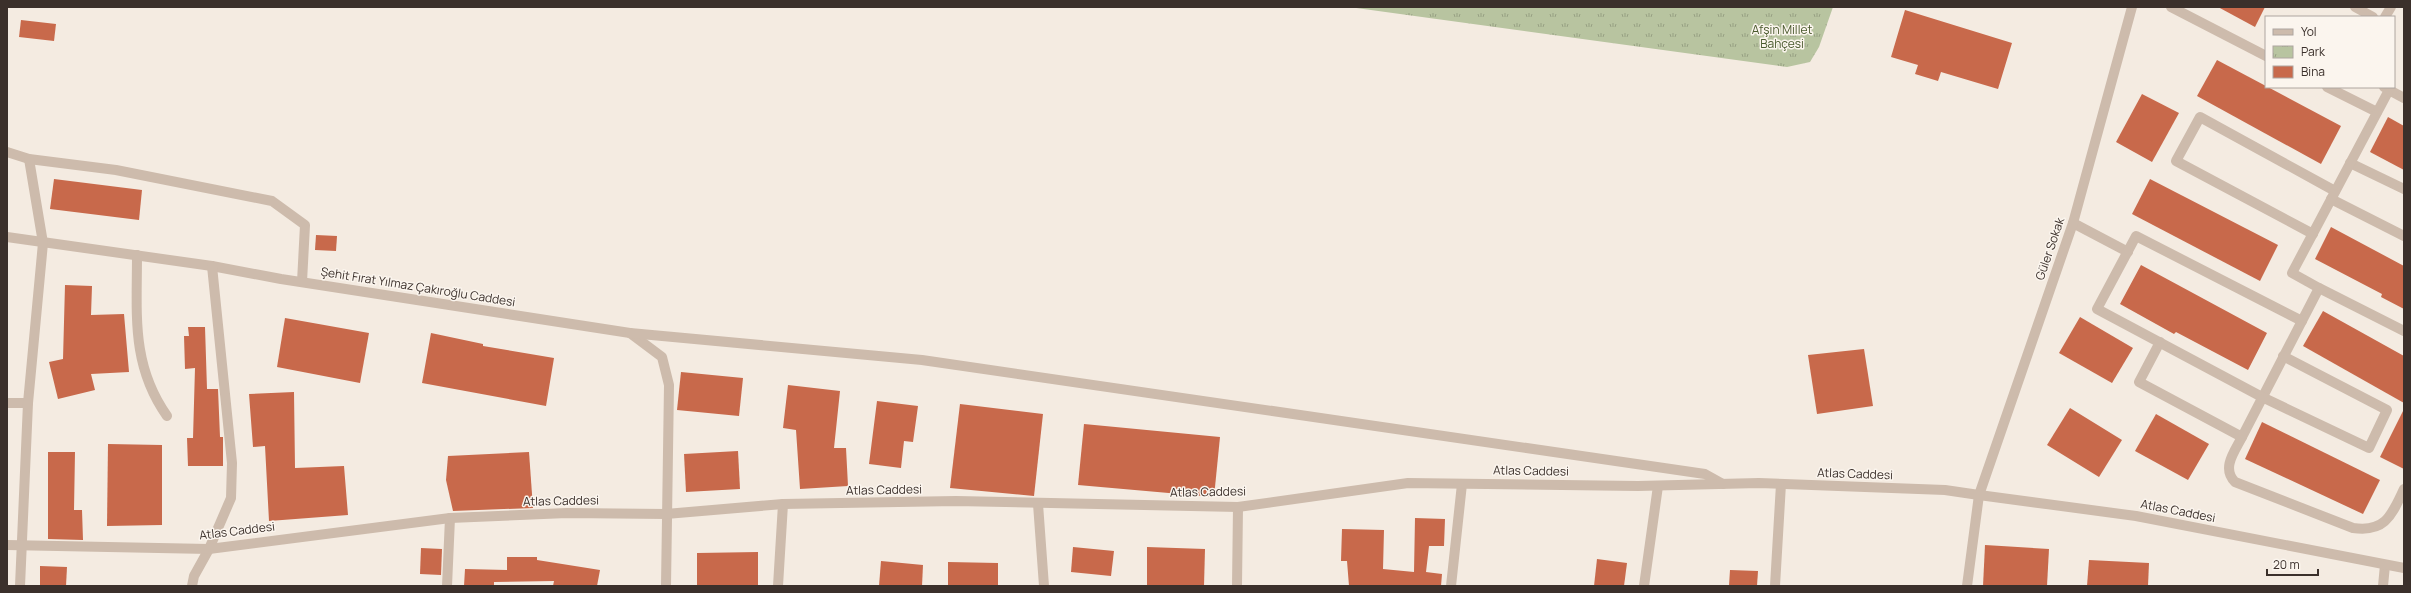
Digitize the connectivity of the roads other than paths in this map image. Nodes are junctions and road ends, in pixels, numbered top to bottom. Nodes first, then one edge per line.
1 (2132, 7) edge
2 (2171, 7) edge
3 (2355, 7) edge
4 (2391, 7) edge
5 (2371, 16) edge
6 (2386, 16) edge
7 (2265, 55) edge
8 (2330, 88) edge
9 (2386, 89) edge
10 (2404, 98) edge
11 (2377, 112) junction
12 (7, 152) edge
13 (29, 159) junction
14 (2350, 163) junction
15 (2404, 189) edge
16 (2333, 195) junction
17 (2073, 223) junction
18 (2313, 234) junction
19 (2404, 236) edge
20 (7, 237) edge
21 (43, 243) junction
22 (2128, 252) junction
23 (137, 256) junction
24 (212, 266) junction
25 (302, 282) junction
26 (2319, 288) junction
27 (2302, 321) junction
28 (2404, 331) edge
29 (630, 333) junction
30 (2160, 342) junction
31 (2283, 356) junction
32 (2262, 397) junction
33 (7, 403) edge
34 (28, 403) junction
35 (167, 416) dead end
36 (2242, 437) junction
37 (1462, 484) junction
38 (1723, 484) junction
39 (1781, 484) junction
40 (1658, 486) junction
41 (2404, 489) edge
42 (1979, 495) junction
43 (783, 504) junction
44 (1038, 504) junction
45 (1238, 507) junction
46 (666, 514) junction
47 (450, 518) junction
48 (7, 545) edge
49 (21, 545) junction
50 (209, 549) junction
51 (2385, 565) junction
52 (2404, 568) edge
53 (20, 586) edge
54 (192, 586) edge
55 (447, 586) edge
56 (666, 586) edge
57 (778, 586) edge
58 (1044, 586) edge
59 (1237, 586) edge
60 (1451, 586) edge
61 (1644, 586) edge
62 (1775, 586) edge
63 (1967, 586) edge
64 (2383, 586) edge

1 - 17 street, Güler Sokak
2 - 7 street
3 - 5 street
4 - 6 street
8 - 11 street
9 - 10 street
9 - 11 street
11 - 14 street
12 - 13 street
13 - 21 street
13 - 25 street
14 - 15 street
14 - 16 street
16 - 18 street
16 - 18 street
16 - 19 street
17 - 22 street
17 - 42 street, Güler Sokak
18 - 26 street
20 - 21 street, Şehit Fırat Yılmaz Çakıroğlu Caddesi
21 - 23 street, Şehit Fırat Yılmaz Çakıroğlu Caddesi
21 - 34 street
22 - 27 street
22 - 30 street
23 - 24 street, Şehit Fırat Yılmaz Çakıroğlu Caddesi
23 - 35 street
24 - 25 street, Şehit Fırat Yılmaz Çakıroğlu Caddesi
24 - 50 street
25 - 29 street, Şehit Fırat Yılmaz Çakıroğlu Caddesi
26 - 27 street
26 - 28 street
27 - 31 street
29 - 38 street
29 - 46 street, Şehit Fırat Yılmaz Çakıroğlu Caddesi
30 - 32 street
30 - 36 street
31 - 32 street
31 - 32 street
32 - 36 street
33 - 34 street
34 - 49 street
36 - 41 street
37 - 40 street, Atlas Caddesi
37 - 45 street, Atlas Caddesi
37 - 60 street
38 - 39 street, Atlas Caddesi
38 - 40 street, Atlas Caddesi
39 - 42 street, Atlas Caddesi
39 - 62 street
40 - 61 street
42 - 51 street, Atlas Caddesi
42 - 63 street, Güler Sokak
43 - 44 street, Atlas Caddesi
43 - 46 street, Atlas Caddesi
43 - 57 street
44 - 45 street, Atlas Caddesi
44 - 58 street
45 - 59 street
46 - 47 street, Atlas Caddesi
46 - 56 street, Şehit Fırat Yılmaz Çakıroğlu Caddesi
47 - 50 street, Atlas Caddesi
47 - 55 street
48 - 49 street, Atlas Caddesi
49 - 50 street, Atlas Caddesi
49 - 53 street
50 - 54 street
51 - 52 street, Atlas Caddesi
51 - 64 street

